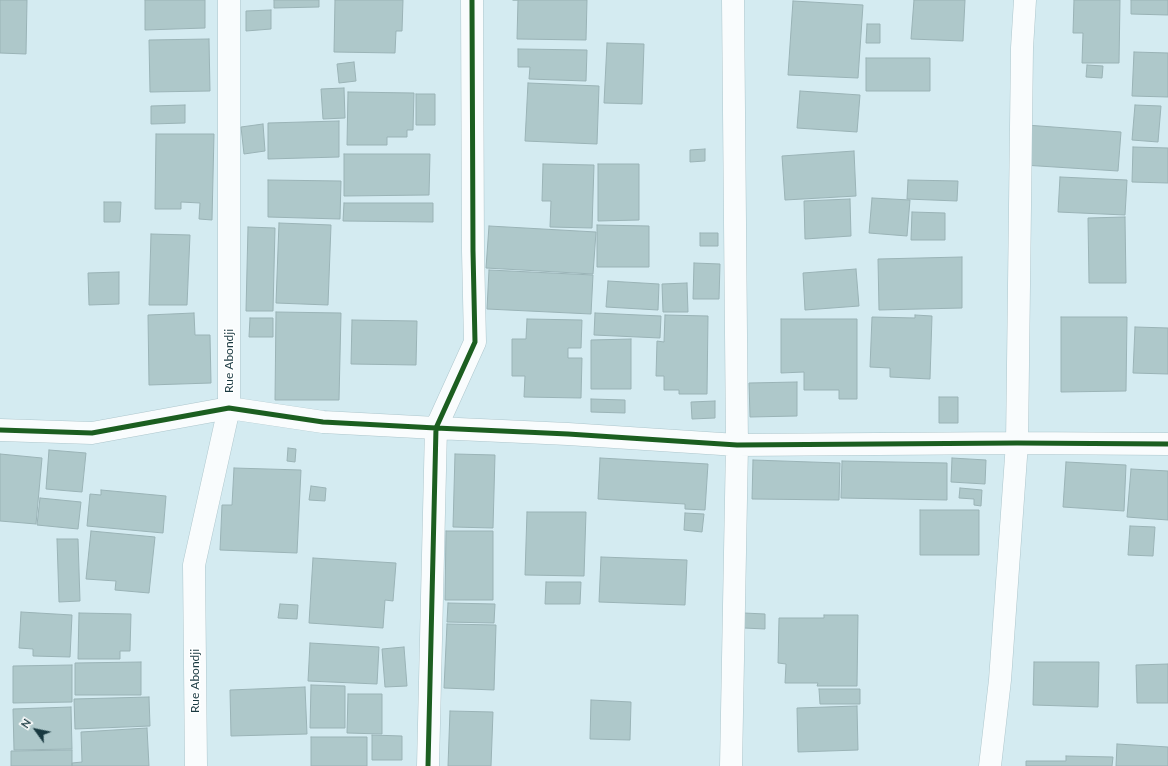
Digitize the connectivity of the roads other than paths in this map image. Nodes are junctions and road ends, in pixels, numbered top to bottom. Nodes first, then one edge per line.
1 (229, 0) edge
2 (472, 0) edge
3 (732, 0) edge
4 (1025, 0) edge
5 (229, 408) junction
6 (436, 428) junction
7 (0, 430) edge
8 (1017, 443) junction
9 (1168, 444) edge
10 (737, 445) junction
11 (196, 766) edge
12 (428, 766) edge
13 (731, 766) edge
14 (990, 766) edge

1 - 5 street, Rue Abondji
2 - 6 street
3 - 10 street
4 - 8 street
5 - 6 street
5 - 7 street
5 - 11 street, Rue Abondji
6 - 10 street
6 - 12 street
8 - 9 street
8 - 10 street
8 - 14 street
10 - 13 street

